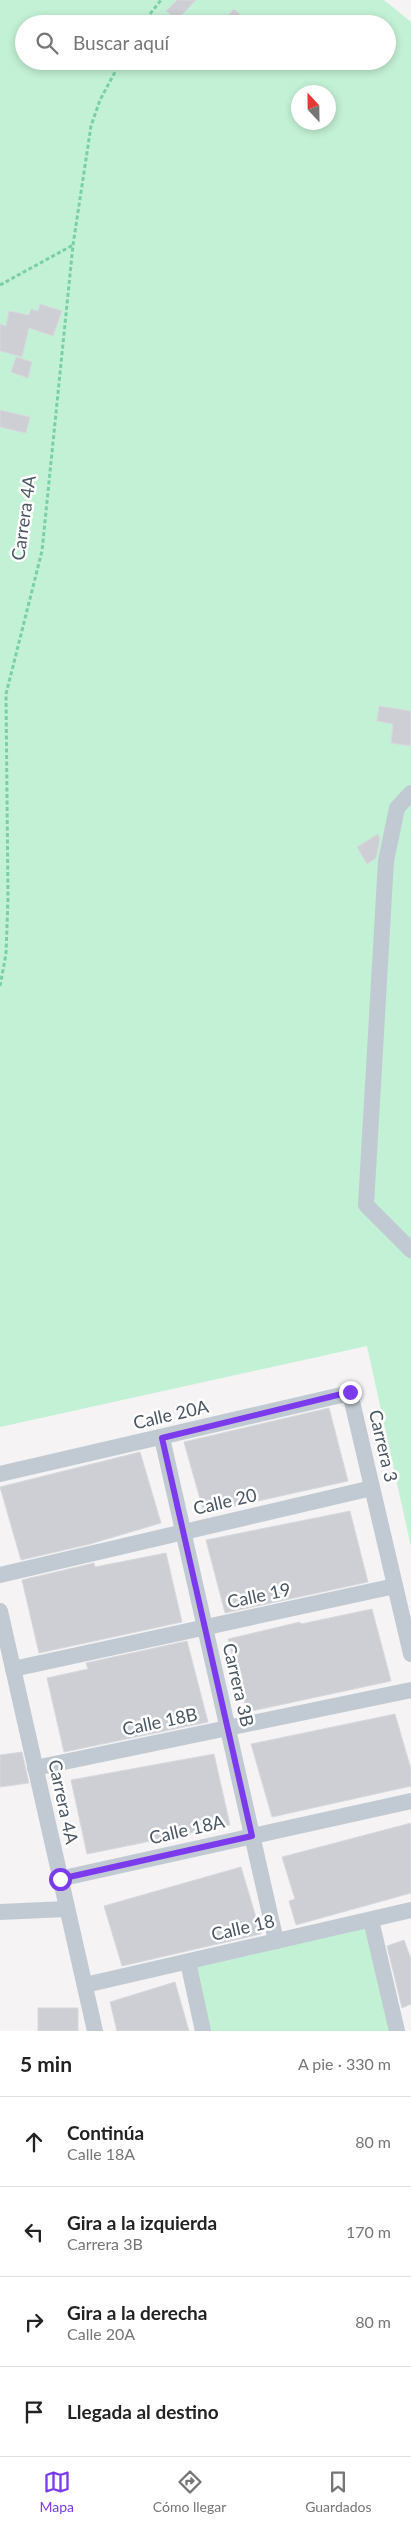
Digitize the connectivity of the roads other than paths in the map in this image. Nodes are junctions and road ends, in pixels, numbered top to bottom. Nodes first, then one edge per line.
1 (411, 793) edge
2 (411, 1250) edge
3 (350, 1392) joint
4 (162, 1438) junction
5 (0, 1474) edge
6 (372, 1488) junction
7 (183, 1532) junction
8 (0, 1575) edge
9 (395, 1586) junction
10 (0, 1611) edge
11 (205, 1628) junction
12 (411, 1654) edge
13 (13, 1670) junction
14 (411, 1690) edge
15 (228, 1728) junction
16 (36, 1768) junction
17 (411, 1801) edge
18 (252, 1836) junction
19 (60, 1879) junction
20 (66, 1909) junction
21 (411, 1910) edge
22 (0, 1912) edge
23 (371, 1920) junction
24 (276, 1941) junction
25 (188, 1962) junction
26 (85, 1985) junction
27 (95, 2031) edge
28 (203, 2031) edge
29 (396, 2031) edge

1 - 2 street
3 - 4 street, Calle 20A
3 - 6 street, Carrera 3
4 - 5 street, Calle 20A
4 - 7 street, Carrera 3B
6 - 7 street, Calle 20
6 - 9 street, Carrera 3
7 - 8 street, Calle 20
7 - 11 street, Carrera 3B
9 - 11 street, Calle 19
9 - 12 street, Carrera 3
10 - 13 street, Carrera 4A
11 - 13 street, Calle 19
11 - 15 street, Carrera 3B
13 - 16 street, Carrera 4A
14 - 15 street, Calle 18B
15 - 16 street, Calle 18B
15 - 18 street, Carrera 3B
16 - 19 street, Carrera 4A
17 - 18 street, Calle 18A
18 - 19 street, Calle 18A
18 - 24 street, Carrera 3B
19 - 20 street, Carrera 4A
20 - 22 street
20 - 26 street, Carrera 4A
21 - 23 street, Calle 18
23 - 24 street, Calle 18
23 - 29 street
24 - 25 street, Calle 18
25 - 26 street, Calle 18
25 - 28 street
26 - 27 street, Carrera 4A

